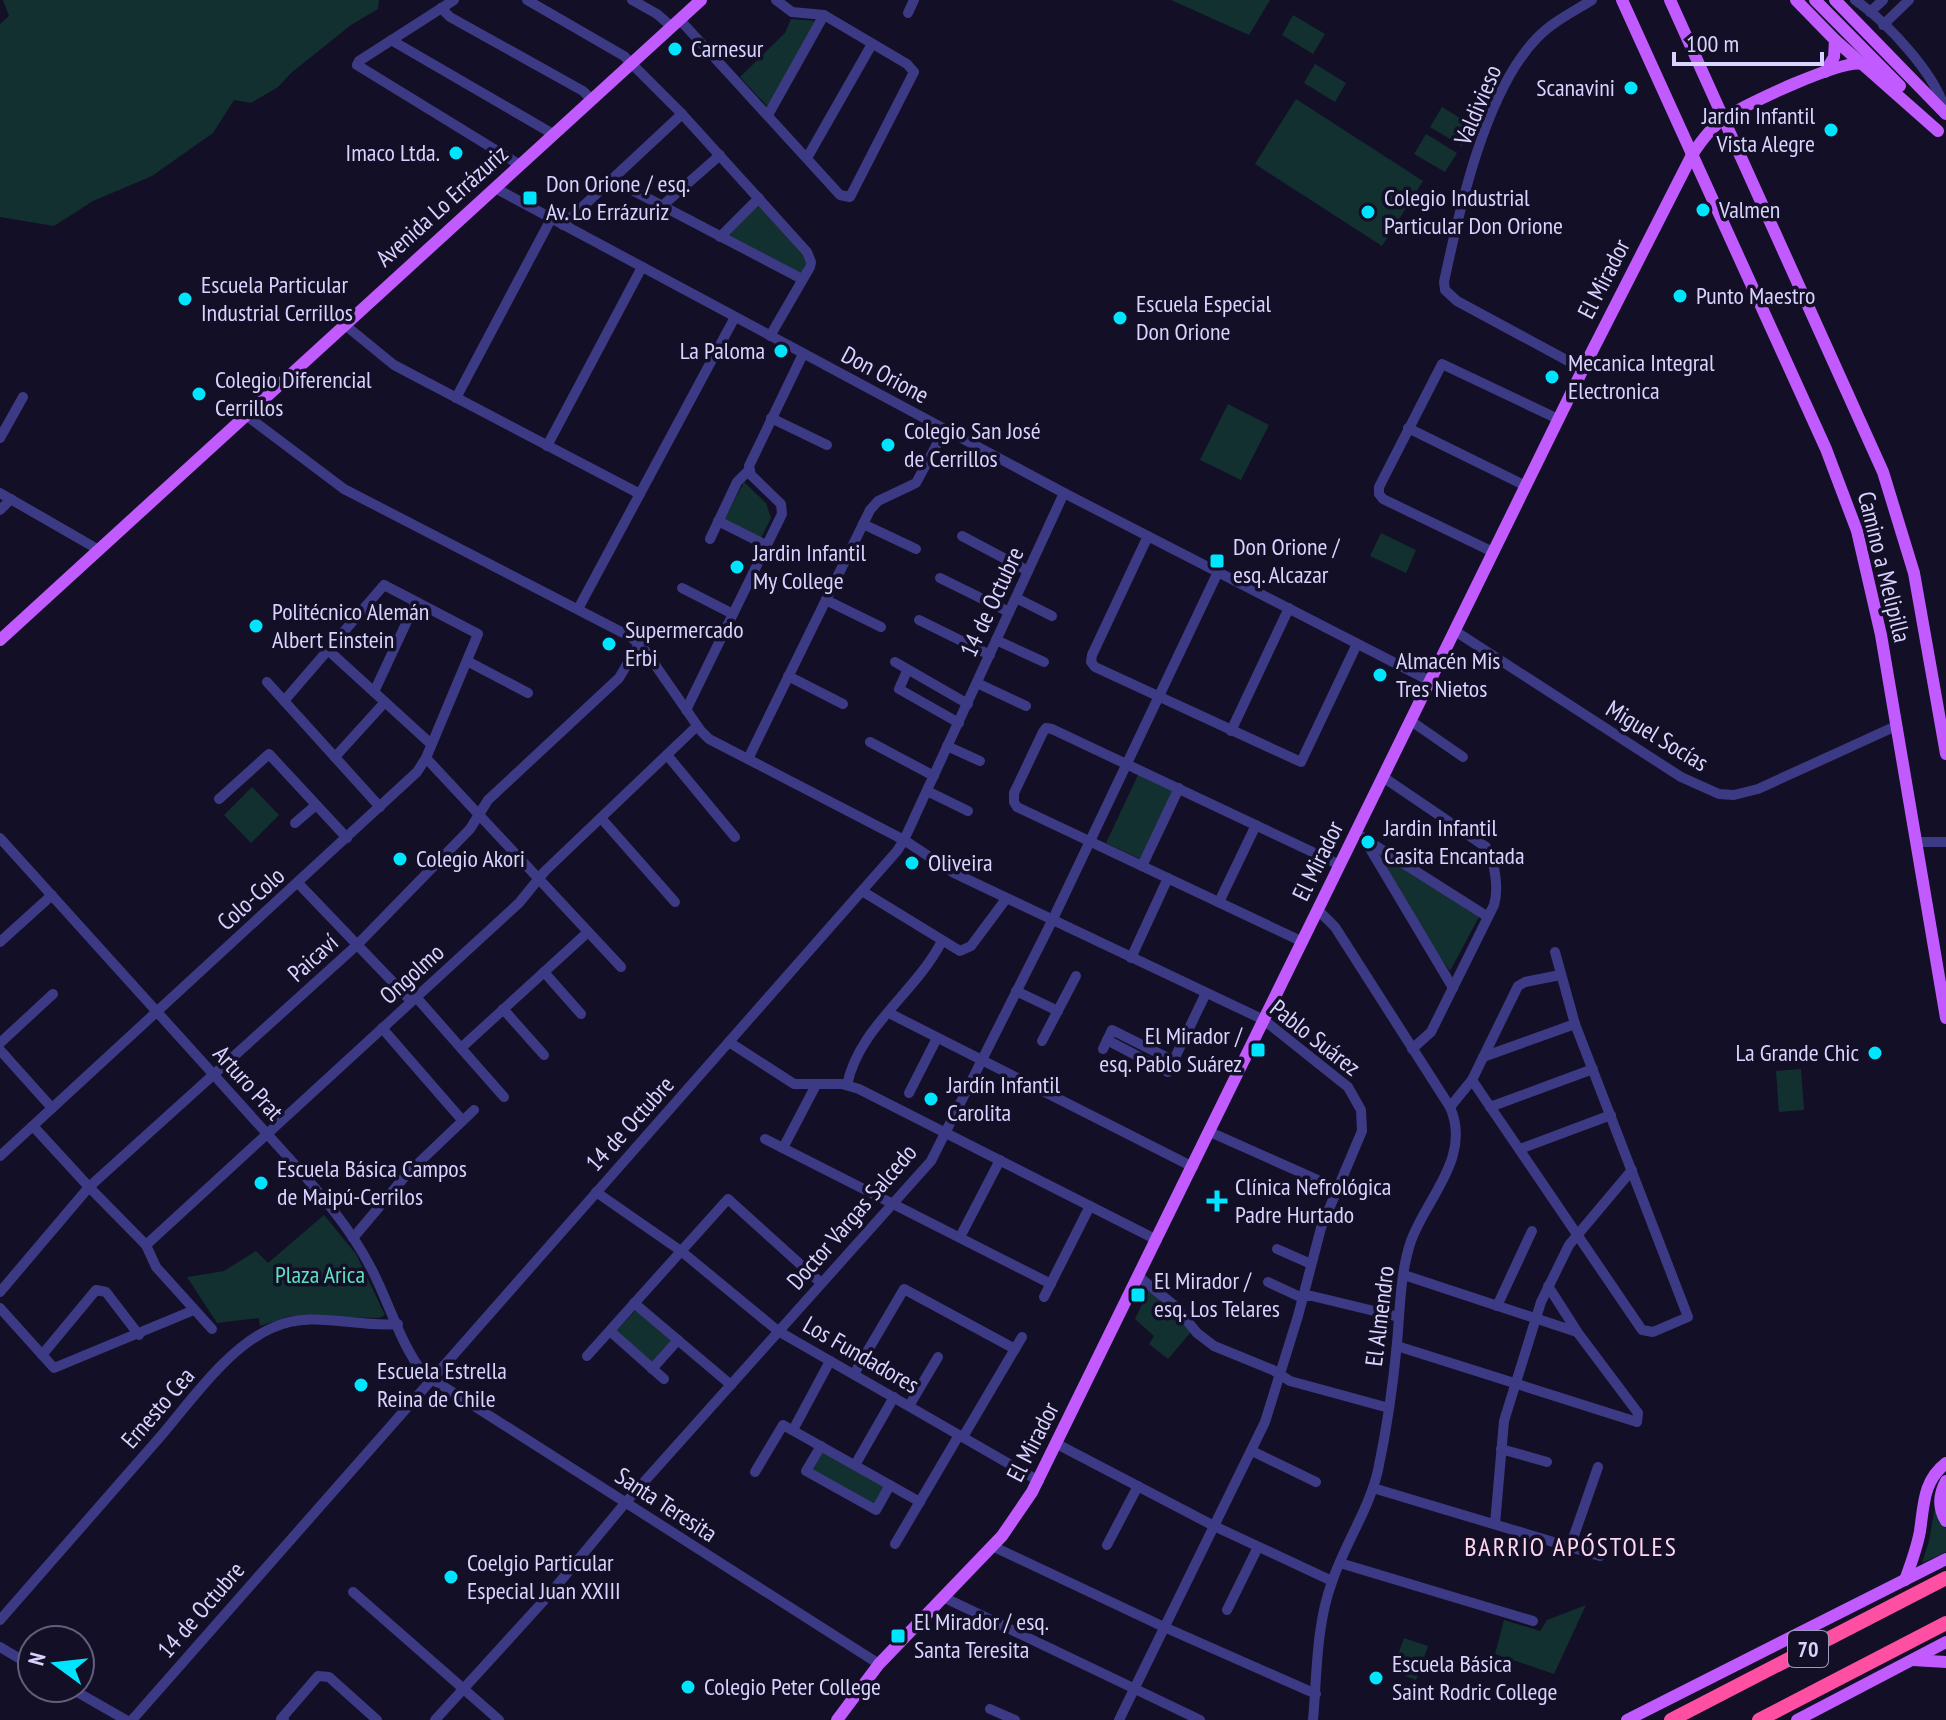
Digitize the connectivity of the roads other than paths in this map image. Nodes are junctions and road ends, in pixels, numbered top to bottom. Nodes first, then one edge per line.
1 (454, 0) edge
2 (527, 0) edge
3 (632, 0) edge
4 (701, 0) edge
5 (776, 0) edge
6 (914, 0) edge
7 (1592, 0) edge
8 (1622, 0) edge
9 (1670, 0) edge
10 (1796, 0) edge
11 (1815, 0) edge
12 (1835, 0) edge
13 (1855, 0) edge
14 (1883, 0) edge
15 (1909, 0) edge
16 (441, 8) junction
17 (1870, 12) junction
18 (908, 13) dead end
19 (824, 15) junction
20 (676, 23) junction
21 (1883, 25) junction
22 (391, 40) junction
23 (1835, 40) junction
24 (872, 44) junction
25 (632, 63) junction
26 (1863, 64) junction
27 (1825, 72) junction
28 (591, 99) junction
29 (682, 114) junction
30 (1946, 114) edge
31 (768, 115) junction
32 (1724, 118) junction
33 (553, 134) junction
34 (1942, 134) edge
35 (720, 155) junction
36 (1692, 155) junction
37 (807, 158) junction
38 (520, 165) junction
39 (611, 179) junction
40 (1676, 186) junction
41 (1706, 186) junction
42 (495, 188) junction
43 (759, 198) junction
44 (662, 206) junction
45 (551, 219) junction
46 (563, 225) junction
47 (720, 237) junction
48 (642, 267) junction
49 (802, 279) junction
50 (735, 317) junction
51 (345, 325) junction
52 (770, 336) junction
53 (803, 354) junction
54 (1583, 369) junction
55 (23, 397) dead end
56 (456, 398) junction
57 (247, 416) junction
58 (771, 418) junction
59 (1558, 419) junction
60 (1408, 428) junction
61 (945, 429) junction
62 (0, 438) edge
63 (827, 445) dead end
64 (547, 446) junction
65 (749, 470) junction
66 (1526, 486) junction
67 (0, 493) edge
68 (1064, 493) junction
69 (640, 494) junction
70 (11, 499) junction
71 (0, 510) edge
72 (718, 521) junction
73 (863, 524) junction
74 (962, 536) dead end
75 (1148, 536) junction
76 (710, 539) dead end
77 (766, 545) junction
78 (916, 549) dead end
79 (99, 550) junction
80 (1493, 552) junction
81 (1028, 571) junction
82 (1218, 572) junction
83 (940, 578) dead end
84 (682, 588) dead end
85 (1016, 598) junction
86 (826, 600) junction
87 (416, 602) junction
88 (1289, 608) junction
89 (578, 609) junction
90 (1009, 612) junction
91 (733, 614) junction
92 (1052, 616) dead end
93 (919, 620) dead end
94 (881, 627) dead end
95 (1455, 631) junction
96 (0, 640) edge
97 (996, 640) junction
98 (639, 644) junction
99 (1357, 644) junction
100 (328, 650) junction
101 (990, 655) junction
102 (467, 661) junction
103 (895, 662) dead end
104 (1044, 662) dead end
105 (907, 671) junction
106 (788, 676) junction
107 (1430, 681) junction
108 (267, 682) dead end
109 (977, 683) junction
110 (374, 692) junction
111 (528, 693) dead end
112 (1160, 698) junction
113 (284, 701) junction
114 (385, 702) junction
115 (843, 704) dead end
116 (968, 704) junction
117 (1026, 706) dead end
118 (686, 710) junction
119 (1411, 721) junction
120 (959, 723) junction
121 (697, 726) junction
122 (1896, 726) junction
123 (1231, 731) junction
124 (870, 742) dead end
125 (431, 744) junction
126 (947, 746) junction
127 (1946, 754) edge
128 (667, 755) junction
129 (335, 757) junction
130 (1463, 757) dead end
131 (426, 758) junction
132 (748, 759) junction
133 (980, 761) dead end
134 (1128, 764) junction
135 (934, 776) junction
136 (1383, 777) junction
137 (1179, 788) junction
138 (927, 791) junction
139 (219, 799) dead end
140 (316, 805) junction
141 (380, 807) junction
142 (968, 811) dead end
143 (479, 815) junction
144 (601, 818) junction
145 (295, 823) dead end
146 (1256, 825) junction
147 (1359, 835) junction
148 (735, 837) dead end
149 (0, 838) edge
150 (347, 838) junction
151 (904, 840) junction
152 (1090, 842) junction
153 (1917, 842) junction
154 (1946, 842) edge
155 (1340, 865) junction
156 (1142, 866) junction
157 (1168, 878) junction
158 (539, 879) junction
159 (298, 883) junction
160 (862, 891) junction
161 (52, 895) junction
162 (1006, 899) junction
163 (675, 902) dead end
164 (1219, 902) junction
165 (1318, 910) junction
166 (1488, 917) junction
167 (1052, 921) junction
168 (588, 932) junction
169 (942, 941) junction
170 (0, 942) edge
171 (1303, 942) junction
172 (357, 945) junction
173 (1555, 952) dead end
174 (1131, 958) junction
175 (621, 967) dead end
176 (544, 972) junction
177 (1560, 975) junction
178 (1076, 976) dead end
179 (1453, 988) junction
180 (1016, 991) junction
181 (1206, 993) junction
182 (53, 994) dead end
183 (413, 999) junction
184 (503, 1009) junction
185 (1058, 1011) junction
186 (157, 1012) junction
187 (889, 1013) junction
188 (581, 1014) dead end
189 (1946, 1018) edge
190 (1264, 1020) junction
191 (1575, 1024) junction
192 (382, 1028) junction
193 (937, 1038) junction
194 (1107, 1040) dead end
195 (1042, 1041) dead end
196 (729, 1042) junction
197 (0, 1043) edge
198 (461, 1048) junction
199 (1412, 1049) junction
200 (0, 1050) edge
201 (544, 1055) dead end
202 (1483, 1057) junction
203 (981, 1059) junction
204 (1593, 1069) junction
205 (214, 1075) junction
206 (1472, 1080) junction
207 (816, 1085) junction
208 (847, 1085) junction
209 (909, 1093) dead end
210 (504, 1097) dead end
211 (1450, 1107) junction
212 (1490, 1107) junction
213 (52, 1108) junction
214 (474, 1110) dead end
215 (1611, 1115) junction
216 (462, 1120) junction
217 (33, 1126) junction
218 (944, 1132) junction
219 (1210, 1132) junction
220 (268, 1135) junction
221 (765, 1139) dead end
222 (783, 1148) junction
223 (1520, 1149) junction
224 (0, 1156) edge
225 (1000, 1160) junction
226 (1193, 1167) junction
227 (1632, 1170) junction
228 (89, 1187) junction
229 (1338, 1189) junction
230 (596, 1192) junction
231 (893, 1204) junction
232 (1090, 1206) junction
233 (1532, 1231) dead end
234 (1578, 1233) junction
235 (960, 1237) junction
236 (353, 1238) junction
237 (1157, 1240) junction
238 (146, 1245) junction
239 (1277, 1249) dead end
240 (681, 1251) junction
241 (1311, 1264) junction
242 (1404, 1275) junction
243 (1139, 1277) junction
244 (1268, 1282) dead end
245 (821, 1283) junction
246 (1051, 1284) junction
247 (1548, 1286) junction
248 (0, 1292) edge
249 (1304, 1296) junction
250 (1044, 1297) dead end
251 (634, 1303) junction
252 (1497, 1306) junction
253 (0, 1308) edge
254 (194, 1310) junction
255 (1399, 1317) junction
256 (1535, 1318) junction
257 (398, 1324) junction
258 (212, 1329) dead end
259 (610, 1331) junction
260 (778, 1331) junction
261 (1578, 1333) junction
262 (139, 1335) junction
263 (1022, 1337) dead end
264 (678, 1340) junction
265 (1397, 1346) junction
266 (1015, 1349) junction
267 (42, 1355) junction
268 (587, 1356) dead end
269 (938, 1357) dead end
270 (830, 1361) junction
271 (652, 1369) junction
272 (854, 1374) junction
273 (1281, 1375) junction
274 (664, 1379) dead end
275 (431, 1380) junction
276 (1516, 1384) junction
277 (731, 1385) junction
278 (894, 1397) junction
279 (909, 1406) junction
280 (1389, 1408) junction
281 (793, 1430) junction
282 (961, 1436) junction
283 (1057, 1444) junction
284 (821, 1446) junction
285 (1501, 1449) junction
286 (1252, 1451) junction
287 (1547, 1462) dead end
288 (1946, 1463) edge
289 (855, 1465) junction
290 (1598, 1467) dead end
291 (755, 1472) dead end
292 (1039, 1481) junction
293 (1946, 1481) edge
294 (1316, 1482) dead end
295 (890, 1485) junction
296 (1138, 1486) junction
297 (1373, 1488) junction
298 (626, 1502) junction
299 (920, 1502) junction
300 (1946, 1521) edge
301 (1495, 1524) junction
302 (1214, 1526) junction
303 (895, 1544) dead end
304 (1107, 1545) dead end
305 (992, 1546) junction
306 (1258, 1547) junction
307 (1570, 1547) junction
308 (1600, 1556) dead end
309 (1946, 1559) edge
310 (1340, 1563) junction
311 (1946, 1578) edge
312 (1905, 1580) junction
313 (1332, 1581) junction
314 (353, 1592) dead end
315 (943, 1597) junction
316 (1227, 1610) dead end
317 (0, 1620) edge
318 (1533, 1621) dead end
319 (1946, 1623) edge
320 (1164, 1627) junction
321 (1946, 1642) edge
322 (1906, 1662) junction
323 (1946, 1662) edge
324 (879, 1664) junction
325 (463, 1687) junction
326 (1133, 1688) junction
327 (1316, 1694) junction
328 (96, 1703) edge
329 (990, 1709) dead end
330 (442, 1717) edge
331 (1801, 1719) edge
332 (126, 1720) edge
333 (132, 1720) edge
334 (284, 1720) edge
335 (377, 1720) edge
336 (499, 1720) edge
337 (837, 1720) edge
338 (1015, 1720) edge
339 (1119, 1720) edge
340 (1200, 1720) edge
341 (1313, 1720) edge
342 (1627, 1720) edge
343 (1671, 1720) edge
344 (1759, 1720) edge

1 - 16 street
2 - 25 street
3 - 20 street
4 - 20 main road, Avenida Lo Errázuriz
5 - 19 street
6 - 18 street
7 - 54 street, Valdivieso
8 - 36 main road, Camino a Melipilla
9 - 32 main road, Camino a Melipilla
10 - 23 main road
11 - 34 main road
12 - 30 main road
13 - 17 street
14 - 17 street
15 - 21 street
16 - 22 street
16 - 28 street
17 - 21 street
19 - 24 street
19 - 31 street
20 - 25 main road, Avenida Lo Errázuriz
20 - 31 street
21 - 30 street
22 - 33 street
22 - 38 street
23 - 26 main road
23 - 27 main road
24 - 37 street
24 - 37 street
25 - 28 main road, Avenida Lo Errázuriz
25 - 29 street
26 - 27 main road, El Mirador
26 - 34 main road
27 - 32 main road, El Mirador
28 - 33 main road, Avenida Lo Errázuriz
29 - 35 street
29 - 39 street
31 - 37 street
32 - 36 main road, El Mirador
32 - 127 main road, Camino a Melipilla
33 - 38 main road, Avenida Lo Errázuriz
35 - 43 street
35 - 44 street
36 - 40 main road, El Mirador
36 - 41 main road, Camino a Melipilla
38 - 42 main road, Avenida Lo Errázuriz
39 - 44 street
39 - 46 street
40 - 41 main road
40 - 54 main road, El Mirador
41 - 122 main road, Camino a Melipilla
42 - 45 street, Don Orione
42 - 51 main road, Avenida Lo Errázuriz
43 - 47 street
43 - 49 street
44 - 47 street
45 - 46 street, Don Orione
45 - 56 street
46 - 48 street, Don Orione
47 - 49 street
48 - 50 street, Don Orione
48 - 64 street
49 - 52 street
50 - 52 street, Don Orione
50 - 69 street
51 - 56 street
51 - 57 main road, Avenida Lo Errázuriz
52 - 53 street, Don Orione
53 - 58 street
53 - 61 street, Don Orione
54 - 59 main road, El Mirador
55 - 62 street
56 - 64 street
57 - 79 main road, Avenida Lo Errázuriz
57 - 89 street
58 - 63 street
58 - 65 street
59 - 60 street
59 - 66 main road, El Mirador
60 - 66 street
60 - 80 street
61 - 68 street, Don Orione
61 - 73 street
64 - 69 street
65 - 72 street
65 - 77 street
66 - 80 main road, El Mirador
67 - 70 street
68 - 75 street, Don Orione
68 - 81 street, 14 de Octubre
69 - 89 street
70 - 71 street
70 - 79 street
72 - 76 street
72 - 77 street
73 - 78 street
73 - 86 street
74 - 81 street
75 - 82 street, Don Orione
75 - 112 street
77 - 91 street
79 - 96 main road, Avenida Lo Errázuriz
80 - 95 main road, El Mirador
81 - 85 street, 14 de Octubre
82 - 88 street, Don Orione
82 - 112 street, Doctor Vargas Salcedo
83 - 90 street
84 - 91 street
85 - 90 street, 14 de Octubre
85 - 92 street
86 - 94 street
86 - 106 street
87 - 100 street
87 - 102 street, Colo-Colo
87 - 110 street
88 - 99 street, Don Orione
88 - 123 street
89 - 98 street
90 - 97 street, 14 de Octubre
91 - 118 street
93 - 101 street
95 - 107 main road, El Mirador
95 - 122 street, Miguel Socías
97 - 101 street, 14 de Octubre
97 - 104 street
98 - 118 street, Pablo Suárez
98 - 143 street, Paicaví
99 - 107 street, Don Orione
99 - 123 street
100 - 110 street
100 - 113 street
101 - 109 street, 14 de Octubre
102 - 111 street
102 - 125 street, Colo-Colo
103 - 105 street
105 - 116 street
105 - 120 street
106 - 115 street
106 - 132 street
107 - 119 main road, El Mirador
108 - 113 street
109 - 116 street, 14 de Octubre
109 - 117 street
110 - 114 street
112 - 123 street
112 - 134 street, Doctor Vargas Salcedo
113 - 129 street
114 - 125 street
114 - 129 street
116 - 120 street, 14 de Octubre
118 - 121 street, Pablo Suárez
119 - 130 street
119 - 136 main road, El Mirador
120 - 126 street, 14 de Octubre
121 - 128 street, Ongolmo
121 - 132 street, Pablo Suárez
122 - 153 main road, Camino a Melipilla
124 - 135 street
125 - 131 street, Colo-Colo
126 - 133 street
126 - 135 street, 14 de Octubre
128 - 144 street, Ongolmo
128 - 148 street
129 - 141 street
131 - 141 street, Colo-Colo
131 - 143 street
132 - 151 street, Pablo Suárez
134 - 137 street
134 - 152 street, Doctor Vargas Salcedo
134 - 152 street
135 - 138 street, 14 de Octubre
136 - 147 main road, El Mirador
136 - 166 street
137 - 146 street
137 - 156 street
138 - 142 street
138 - 151 street, 14 de Octubre
139 - 140 street
140 - 145 street
140 - 150 street
141 - 150 street, Colo-Colo
143 - 158 street
143 - 172 street, Paicaví
144 - 158 street, Ongolmo
144 - 163 street
146 - 155 street
146 - 164 street
147 - 155 main road, El Mirador
147 - 166 street
147 - 179 street
149 - 161 street, Arturo Prat
150 - 159 street, Colo-Colo
151 - 160 street, 14 de Octubre
151 - 162 street, Pablo Suárez
152 - 156 street
152 - 167 street, Doctor Vargas Salcedo
153 - 154 street
153 - 189 main road, Camino a Melipilla
155 - 165 main road, El Mirador
156 - 157 street
157 - 164 street
157 - 174 street
158 - 168 street
158 - 183 street, Ongolmo
159 - 172 street
159 - 186 street, Colo-Colo
160 - 169 street
160 - 196 street, 14 de Octubre
161 - 170 street
161 - 186 street, Arturo Prat
162 - 167 street, Pablo Suárez
162 - 169 street
164 - 171 street
165 - 171 main road, El Mirador
165 - 199 street, El Almendro
166 - 179 street
167 - 174 street, Pablo Suárez
167 - 180 street, Doctor Vargas Salcedo
168 - 175 street
168 - 176 street
169 - 187 street
171 - 190 main road, El Mirador
172 - 183 street
172 - 205 street, Paicaví
173 - 177 street
174 - 181 street, Pablo Suárez
176 - 184 street
176 - 188 street
177 - 191 street
177 - 202 street
178 - 185 street
179 - 199 street
180 - 185 street
180 - 203 street, Doctor Vargas Salcedo
181 - 190 street, Pablo Suárez
181 - 194 street
182 - 197 street
183 - 192 street, Ongolmo
183 - 198 street
184 - 198 street
184 - 201 street
185 - 195 street
186 - 205 street, Arturo Prat
186 - 213 street, Colo-Colo
187 - 193 street
187 - 208 street
190 - 219 main road, El Mirador
190 - 229 street, Pablo Suárez
191 - 202 street
191 - 204 street
192 - 216 street
192 - 220 street, Ongolmo
193 - 203 street
193 - 209 street
196 - 207 street
196 - 230 street, 14 de Octubre
198 - 210 street
199 - 211 street, El Almendro
200 - 213 street
202 - 206 street
203 - 218 street, Doctor Vargas Salcedo
203 - 226 street
204 - 212 street
204 - 215 street
205 - 220 street, Arturo Prat
205 - 228 street, Paicaví
206 - 211 street
206 - 212 street
207 - 208 street
207 - 222 street
208 - 218 street
211 - 242 street, El Almendro
212 - 223 street
213 - 217 street, Colo-Colo
214 - 216 street
215 - 223 street
215 - 227 street
216 - 236 street
217 - 224 street, Colo-Colo
217 - 228 street
218 - 225 street
218 - 231 street, Doctor Vargas Salcedo
219 - 226 main road, El Mirador
219 - 229 street
220 - 236 street, Arturo Prat
220 - 238 street, Ongolmo
221 - 222 street
222 - 231 street
223 - 234 street
225 - 232 street
225 - 235 street
226 - 237 main road, El Mirador
227 - 234 street
227 - 234 street
228 - 238 street
228 - 248 street, Paicaví
229 - 241 street, Pablo Suárez
230 - 240 street, Los Fundadores
230 - 275 street, 14 de Octubre
231 - 235 street
231 - 245 street, Doctor Vargas Salcedo
232 - 237 street
232 - 246 street
233 - 252 street
234 - 247 street
235 - 246 street
236 - 257 street, Arturo Prat
237 - 243 main road, El Mirador
238 - 254 street
239 - 241 street
240 - 245 street
240 - 251 street
240 - 260 street, Los Fundadores
241 - 249 street, Pablo Suárez
242 - 252 street
242 - 255 street, El Almendro
243 - 273 street
243 - 283 main road, El Mirador
244 - 249 street
245 - 260 street, Doctor Vargas Salcedo
246 - 250 street
247 - 256 street
247 - 261 street
249 - 255 street
249 - 273 street, Pablo Suárez
251 - 259 street
251 - 264 street
252 - 256 street
253 - 267 street
254 - 258 street
254 - 262 street
255 - 265 street, El Almendro
256 - 261 street
256 - 276 street
257 - 275 street, Arturo Prat
257 - 317 street, Ernesto Cea
259 - 268 street
259 - 271 street
260 - 270 street, Los Fundadores
260 - 277 street, Doctor Vargas Salcedo
261 - 276 street
262 - 267 street
262 - 267 street
263 - 266 street
264 - 271 street
264 - 277 street
265 - 276 street
265 - 280 street, El Almendro
266 - 272 street
266 - 282 street
269 - 279 street
270 - 272 street, Los Fundadores
270 - 281 street
271 - 274 street
272 - 278 street, Los Fundadores
273 - 280 street
273 - 286 street, Pablo Suárez
275 - 298 street, Santa Teresita
275 - 333 street, 14 de Octubre
276 - 285 street
277 - 298 street, Doctor Vargas Salcedo
278 - 279 street, Los Fundadores
278 - 289 street
279 - 282 street, Los Fundadores
280 - 297 street, El Almendro
281 - 284 street
281 - 291 street
282 - 292 street, Los Fundadores
282 - 299 street
283 - 292 main road, El Mirador
283 - 296 street
284 - 289 street
284 - 295 street
285 - 287 street
285 - 301 street
286 - 294 street
286 - 302 street, Pablo Suárez
288 - 312 main road
289 - 295 street
290 - 307 street
292 - 305 main road, El Mirador
293 - 300 main road
295 - 299 street
296 - 302 street
296 - 304 street
297 - 301 street
297 - 310 street, El Almendro
298 - 324 street, Santa Teresita
298 - 325 street, Doctor Vargas Salcedo
299 - 303 street
301 - 307 street
302 - 306 street
302 - 320 street, Pablo Suárez
305 - 315 main road, El Mirador
305 - 320 street
306 - 313 street
306 - 316 street
307 - 308 street
309 - 312 main road
310 - 313 street, El Almendro
310 - 318 street
311 - 343 highway, 70
312 - 342 main road
313 - 327 street, El Almendro
314 - 325 street
315 - 324 main road, El Mirador
315 - 326 street
319 - 344 highway, 70
320 - 326 street, Pablo Suárez
320 - 327 street
321 - 322 main road
322 - 323 main road
322 - 331 main road
324 - 337 main road, El Mirador
325 - 330 street, Doctor Vargas Salcedo
325 - 336 street
326 - 339 street, Pablo Suárez
326 - 340 street
327 - 341 street, El Almendro
328 - 332 street
329 - 338 street
334 - 335 street

